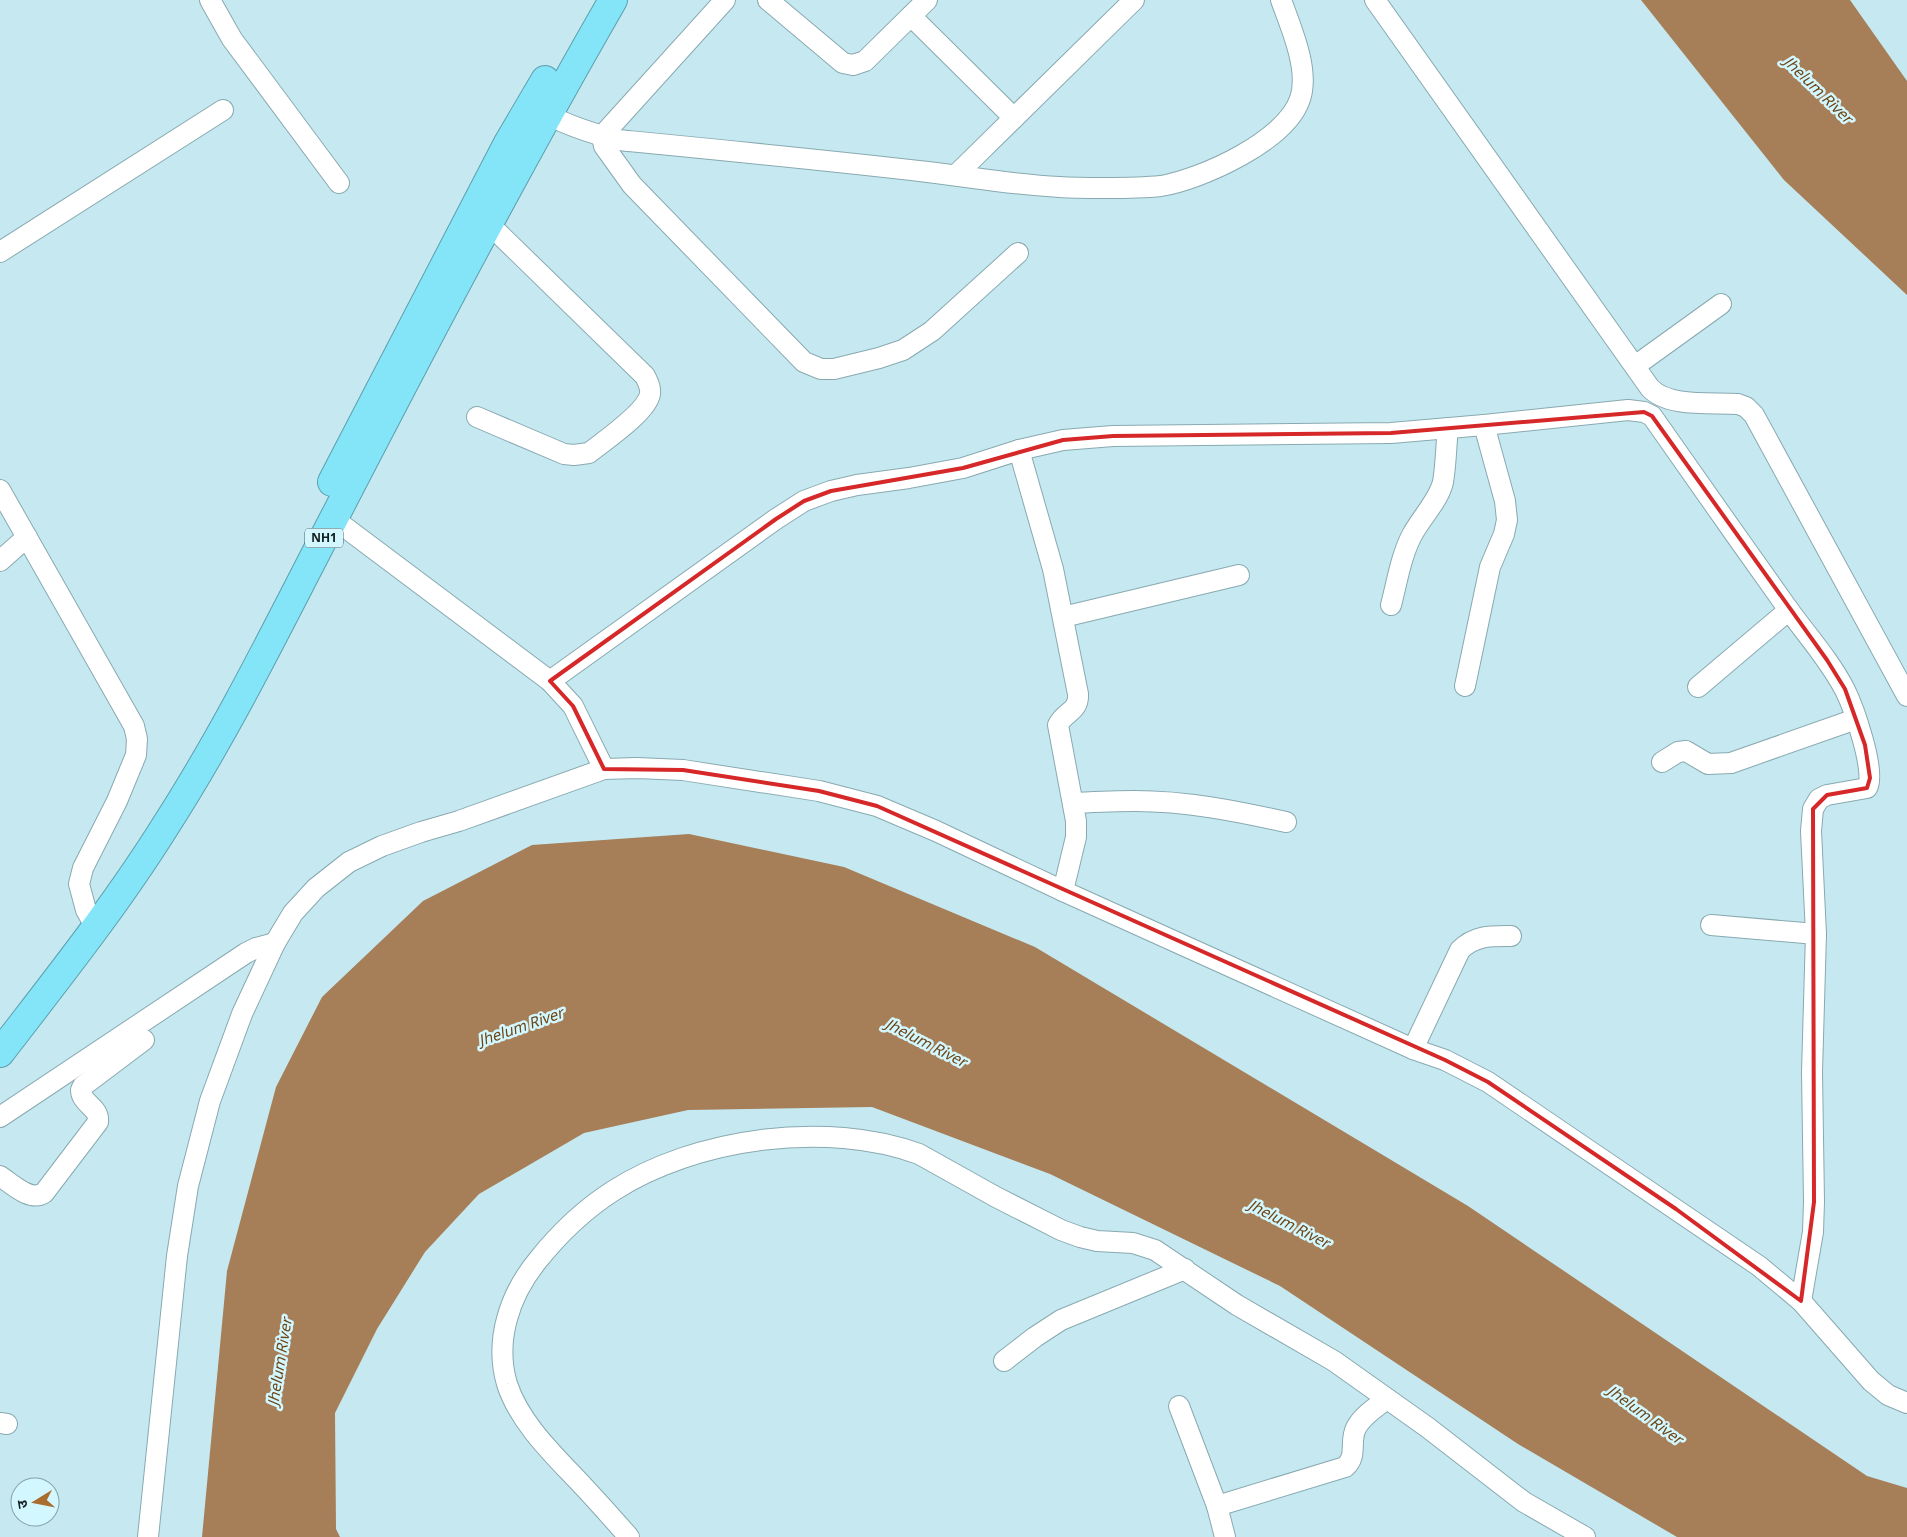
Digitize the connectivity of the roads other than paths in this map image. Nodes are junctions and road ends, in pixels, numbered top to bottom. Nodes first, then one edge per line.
1 (210, 0) edge
2 (591, 0) edge
3 (614, 0) edge
4 (725, 0) edge
5 (768, 0) edge
6 (927, 0) edge
7 (1134, 0) edge
8 (1281, 0) edge
9 (1375, 0) edge
10 (911, 16) junction
11 (539, 109) junction
12 (223, 110) dead end
13 (1014, 118) junction
14 (602, 136) junction
15 (956, 175) junction
16 (338, 183) dead end
17 (480, 219) junction
18 (0, 252) edge
19 (1018, 253) dead end
20 (1721, 304) dead end
21 (1635, 366) junction
22 (477, 417) dead end
23 (1484, 425) junction
24 (1448, 428) junction
25 (1019, 450) junction
26 (0, 490) edge
27 (334, 519) junction
28 (27, 537) junction
29 (0, 561) edge
30 (1239, 575) dead end
31 (1391, 605) dead end
32 (1789, 610) junction
33 (1063, 617) junction
34 (550, 681) junction
35 (1465, 686) dead end
36 (1698, 687) dead end
37 (1907, 696) edge
38 (1856, 719) junction
39 (1662, 762) dead end
40 (604, 769) junction
41 (1073, 803) junction
42 (1286, 822) dead end
43 (1063, 891) junction
44 (91, 919) junction
45 (1711, 925) dead end
46 (1816, 934) junction
47 (1511, 936) dead end
48 (275, 943) junction
49 (0, 1023) edge
50 (144, 1040) dead end
51 (1413, 1049) junction
52 (0, 1054) edge
53 (0, 1117) edge
54 (0, 1176) edge
55 (1185, 1269) junction
56 (1801, 1301) junction
57 (1004, 1361) dead end
58 (1387, 1399) junction
59 (1907, 1403) edge
60 (1179, 1406) dead end
61 (1217, 1506) junction
62 (148, 1537) edge
63 (629, 1537) edge
64 (1225, 1537) edge
65 (1586, 1537) edge

1 - 16 street
2 - 11 highway, NH1
3 - 11 highway, NH1
4 - 14 street
5 - 10 street
6 - 10 street
7 - 13 street
8 - 15 street
9 - 21 street
10 - 13 street
11 - 14 street
11 - 17 highway, NH1
12 - 18 street
13 - 15 street
14 - 15 street
14 - 19 street
17 - 22 street
17 - 27 highway, NH1
17 - 44 highway, NH1
20 - 21 street
21 - 37 street
23 - 24 street
23 - 32 street
23 - 35 street
24 - 25 street
24 - 31 street
25 - 33 street
25 - 34 street
26 - 28 street
27 - 34 street
27 - 44 highway, NH1
28 - 29 street
28 - 44 street
30 - 33 street
32 - 36 street
32 - 38 street
33 - 41 street
34 - 40 street
38 - 39 street
38 - 46 street
40 - 43 street
40 - 48 street
41 - 42 street
41 - 43 street
43 - 51 street
44 - 49 highway, NH1
44 - 52 highway, NH1
45 - 46 street
46 - 56 street
47 - 51 street
48 - 53 street
48 - 62 street
50 - 54 street
51 - 56 street
55 - 57 street
55 - 58 street
55 - 63 street
56 - 59 street
58 - 61 street
58 - 65 street
60 - 61 street
61 - 64 street

